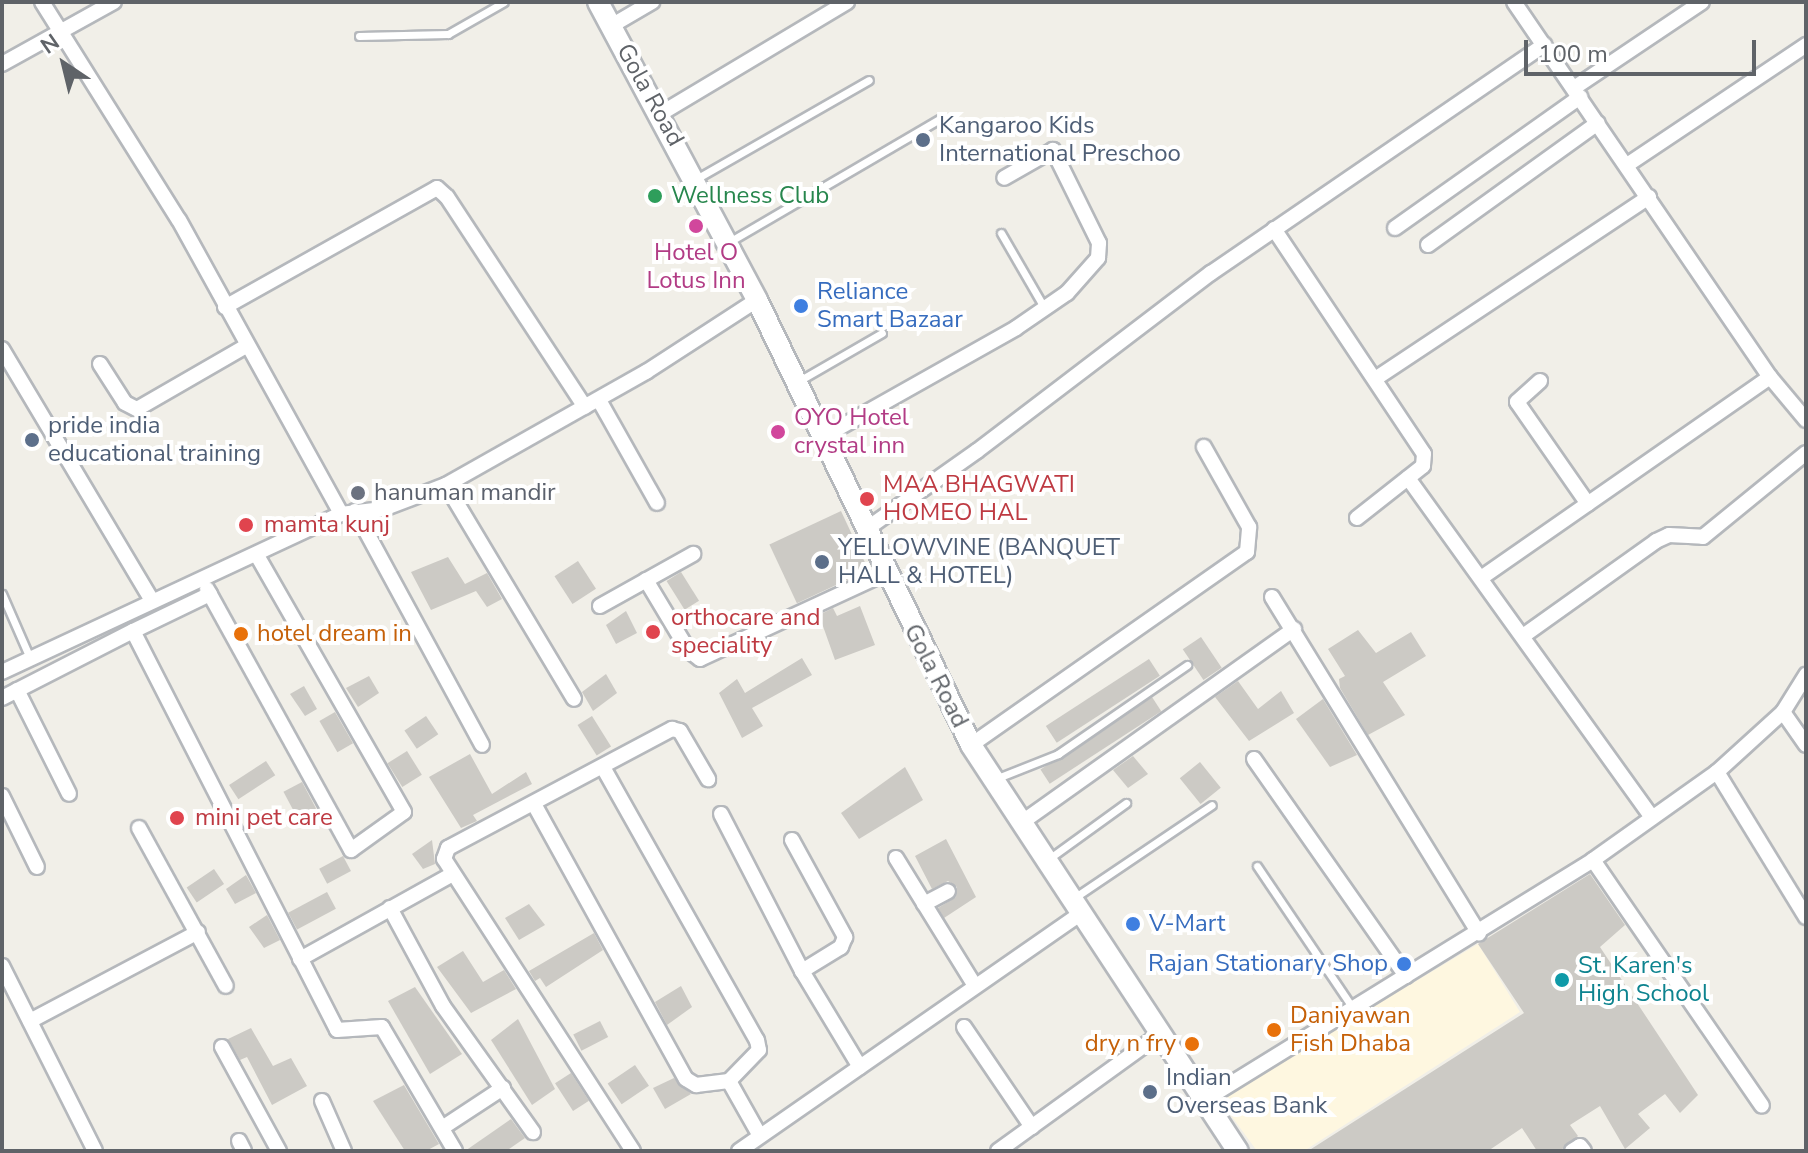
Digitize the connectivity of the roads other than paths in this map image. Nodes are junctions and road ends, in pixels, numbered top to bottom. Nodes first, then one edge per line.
1 (42, 2) edge
2 (114, 2) edge
3 (504, 2) edge
4 (598, 2) edge
5 (652, 2) edge
6 (847, 2) edge
7 (1702, 2) edge
8 (1517, 3) edge
9 (611, 26) junction
10 (61, 31) junction
11 (359, 36) dead end
12 (1544, 45) junction
13 (1806, 45) edge
14 (2, 64) edge
15 (869, 80) dead end
16 (1577, 92) junction
17 (660, 114) junction
18 (941, 118) dead end
19 (1598, 123) junction
20 (1627, 165) junction
21 (1004, 178) dead end
22 (696, 179) junction
23 (1649, 197) junction
24 (1395, 228) dead end
25 (1274, 229) junction
26 (1001, 233) dead end
27 (729, 243) junction
28 (1428, 245) dead end
29 (757, 300) junction
30 (225, 307) junction
31 (1045, 309) junction
32 (882, 333) dead end
33 (246, 346) junction
34 (2, 349) edge
35 (100, 364) dead end
36 (1770, 377) junction
37 (803, 378) junction
38 (1375, 379) junction
39 (1540, 381) dead end
40 (599, 400) junction
41 (585, 407) junction
42 (1806, 420) edge
43 (821, 438) junction
44 (1204, 447) dead end
45 (1806, 453) edge
46 (1408, 478) junction
47 (446, 485) junction
48 (657, 503) dead end
49 (1588, 504) junction
50 (348, 512) junction
51 (1357, 518) dead end
52 (865, 530) junction
53 (693, 554) dead end
54 (257, 555) junction
55 (886, 573) junction
56 (1481, 578) junction
57 (202, 579) junction
58 (646, 580) junction
59 (2, 594) edge
60 (210, 594) junction
61 (1272, 597) dead end
62 (152, 601) junction
63 (600, 606) dead end
64 (1294, 629) junction
65 (133, 631) junction
66 (1523, 636) junction
67 (30, 659) junction
68 (1187, 665) dead end
69 (2, 672) edge
70 (1806, 675) edge
71 (17, 690) junction
72 (2, 698) edge
73 (574, 699) dead end
74 (1783, 712) junction
75 (482, 745) dead end
76 (971, 745) junction
77 (1806, 745) edge
78 (1254, 759) dead end
79 (604, 769) junction
80 (1717, 772) junction
81 (708, 779) dead end
82 (994, 780) junction
83 (69, 794) dead end
84 (2, 796) edge
85 (1126, 803) dead end
86 (534, 804) junction
87 (1212, 805) dead end
88 (721, 814) dead end
89 (1652, 817) junction
90 (1021, 823) junction
91 (139, 828) dead end
92 (792, 840) dead end
93 (896, 858) dead end
94 (1593, 860) junction
95 (1045, 861) junction
96 (1257, 866) dead end
97 (37, 867) dead end
98 (451, 875) junction
99 (948, 891) dead end
100 (924, 904) junction
101 (390, 908) junction
102 (1075, 908) junction
103 (1806, 917) edge
104 (198, 932) junction
105 (1479, 934) junction
106 (300, 959) junction
107 (2, 966) edge
108 (802, 971) junction
109 (1406, 976) junction
110 (226, 986) dead end
111 (975, 986) junction
112 (17, 995) junction
113 (2, 1004) edge
114 (1352, 1007) junction
115 (30, 1021) junction
116 (964, 1027) dead end
117 (1159, 1035) junction
118 (222, 1047) dead end
119 (860, 1067) junction
120 (729, 1081) junction
121 (503, 1088) junction
122 (322, 1101) dead end
123 (1203, 1101) junction
124 (1762, 1106) dead end
125 (1032, 1127) junction
126 (442, 1128) junction
127 (533, 1132) dead end
128 (760, 1136) junction
129 (95, 1151) edge
130 (279, 1151) edge
131 (344, 1151) edge
132 (455, 1151) edge
133 (633, 1151) edge
134 (739, 1151) edge
135 (998, 1151) edge
136 (1238, 1151) edge

1 - 10 street
2 - 10 street
3 - 11 lane
4 - 9 street, Gola Road
5 - 9 street
6 - 17 street
7 - 16 street
8 - 12 street
9 - 17 street, Gola Road
10 - 14 street
10 - 30 street
12 - 16 street
12 - 25 street
13 - 20 street
15 - 22 lane
16 - 19 street
16 - 24 street
17 - 22 street, Gola Road
18 - 27 lane
19 - 20 street
19 - 28 street
20 - 23 street
21 - 31 street
22 - 27 street, Gola Road
23 - 36 street
23 - 38 street
25 - 38 street
25 - 52 street
26 - 31 lane
27 - 29 street, Gola Road
29 - 37 street, Gola Road
29 - 40 street
30 - 33 street
30 - 41 street
31 - 43 street
32 - 37 lane
33 - 35 street
33 - 50 street
34 - 62 street
36 - 42 street
36 - 49 street
37 - 43 street, Gola Road
38 - 46 street
39 - 49 street
40 - 41 street
40 - 48 street
41 - 47 street
43 - 52 street, Gola Road
44 - 76 street
45 - 66 street
46 - 51 street
46 - 56 street
47 - 50 street
47 - 73 street
49 - 56 street
50 - 54 street
50 - 75 street
52 - 55 street, Gola Road
53 - 58 street
54 - 57 street
54 - 60 street
55 - 58 street
55 - 76 street, Gola Road
56 - 66 street
57 - 60 street
57 - 62 street
58 - 63 street
59 - 67 lane
60 - 65 street
61 - 64 street
62 - 67 street
64 - 90 street
64 - 105 street
65 - 71 street
65 - 106 street
66 - 89 street
67 - 69 street
68 - 82 lane
70 - 74 street
71 - 72 street
71 - 83 street
74 - 77 street
74 - 80 street
76 - 82 street, Gola Road
78 - 109 street
79 - 81 street
79 - 86 street
79 - 120 street
80 - 89 street
80 - 103 street
82 - 90 street, Gola Road
84 - 97 street
85 - 95 lane
86 - 98 street
86 - 120 street
87 - 102 lane
88 - 108 street
89 - 94 street
90 - 95 street, Gola Road
91 - 104 street
92 - 108 street
93 - 100 street
94 - 105 street
94 - 124 street
95 - 102 street, Gola Road
96 - 114 lane
98 - 101 street
98 - 133 street
99 - 100 street
100 - 111 street
101 - 106 street
101 - 121 street
102 - 111 street
102 - 117 street, Gola Road
104 - 110 street
104 - 115 street
105 - 109 street
106 - 126 street
107 - 112 street
108 - 119 street
109 - 114 street
111 - 119 street
112 - 113 street
112 - 115 street
114 - 123 street
115 - 129 street
116 - 125 street
117 - 123 street, Gola Road
117 - 125 street
118 - 130 street
119 - 128 street
120 - 128 street
121 - 126 street
121 - 127 street
122 - 131 street
123 - 136 street, Gola Road
125 - 135 street
126 - 132 street
128 - 134 street

